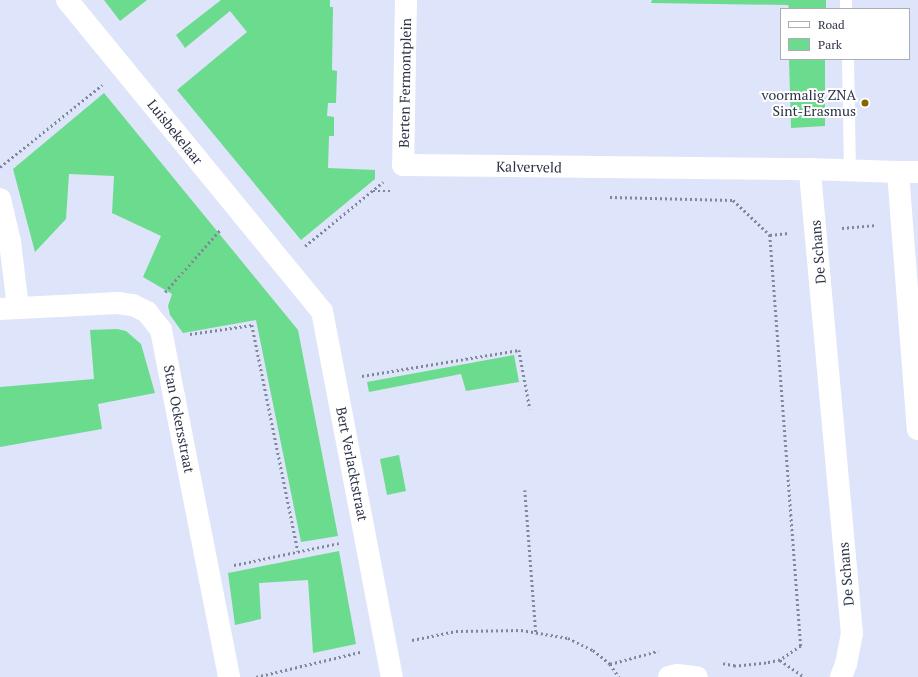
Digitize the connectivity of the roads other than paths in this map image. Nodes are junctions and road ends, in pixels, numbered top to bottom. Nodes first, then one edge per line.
1 (67, 0) edge
2 (406, 0) edge
3 (848, 60) edge
4 (404, 165) joint
5 (810, 169) junction
6 (850, 170) junction
7 (908, 172) edge
8 (0, 199) edge
9 (283, 263) joint
10 (9, 308) edge
11 (918, 429) edge
12 (229, 677) edge
13 (392, 677) edge
14 (669, 677) edge
15 (697, 677) edge
16 (841, 677) edge

1 - 9 street, Luisbekelaar
2 - 4 street, Berten Fermontplein
3 - 6 lane
4 - 5 street, Kalverveld
5 - 6 street
5 - 16 street, De Schans
6 - 7 street
7 - 11 street
8 - 10 street
9 - 13 street, Bert Verlacktstraat
10 - 12 street, Stan Ockersstraat
14 - 15 street

